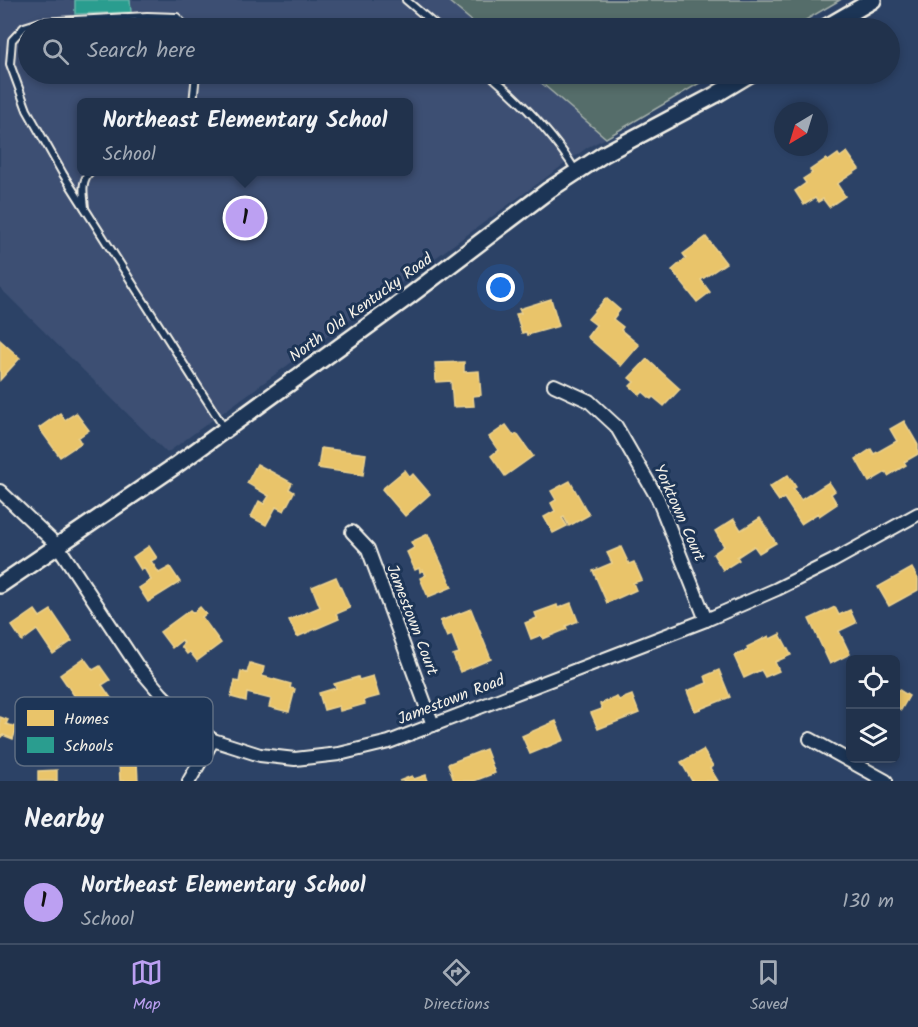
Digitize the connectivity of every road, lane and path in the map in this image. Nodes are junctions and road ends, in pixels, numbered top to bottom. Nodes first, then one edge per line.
1 (406, 0) edge
2 (873, 0) edge
3 (111, 18) edge
4 (178, 18) edge
5 (427, 18) edge
6 (842, 18) edge
7 (18, 34) edge
8 (501, 84) edge
9 (733, 84) edge
10 (577, 172) junction
11 (86, 176) edge
12 (86, 211) junction
13 (554, 385) dead end
14 (225, 430) junction
15 (0, 491) edge
16 (918, 514) edge
17 (352, 532) dead end
18 (58, 546) junction
19 (0, 585) edge
20 (706, 620) junction
21 (163, 697) edge
22 (434, 725) junction
23 (810, 739) dead end
24 (213, 740) edge
25 (198, 766) edge
26 (189, 781) edge
27 (886, 781) edge

1 - 5 lane
2 - 6 street
3 - 4 lane
7 - 12 lane
8 - 10 lane
9 - 10 street, North Old Kentucky Road
10 - 14 street, North Old Kentucky Road
11 - 12 lane
12 - 14 lane
13 - 20 street, Yorktown Court
14 - 18 street, North Old Kentucky Road
15 - 18 street, Jamestown Road
16 - 20 street, Jamestown Road
17 - 22 street, Jamestown Court
18 - 19 street, North Old Kentucky Road
18 - 21 street, Jamestown Road
20 - 22 street, Jamestown Road
22 - 24 street, Jamestown Road
23 - 27 street
25 - 26 street

